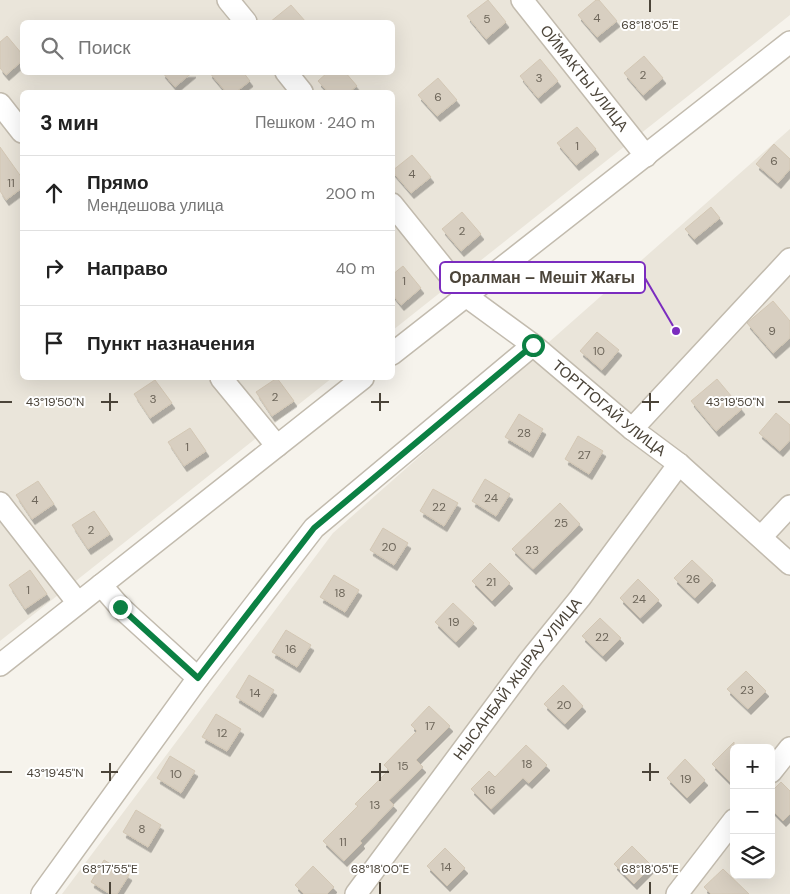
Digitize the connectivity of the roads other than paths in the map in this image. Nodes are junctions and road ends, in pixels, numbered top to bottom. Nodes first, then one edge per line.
1 (228, 0) edge
2 (522, 0) edge
3 (244, 20) edge
4 (790, 42) edge
5 (288, 75) edge
6 (300, 90) edge
7 (0, 104) edge
8 (20, 129) edge
9 (646, 156) junction
10 (395, 208) edge
11 (790, 259) edge
12 (466, 296) junction
13 (533, 345) junction
14 (395, 352) edge
15 (223, 380) edge
16 (360, 380) edge
17 (632, 429) junction
18 (277, 446) junction
19 (679, 464) junction
20 (0, 503) edge
21 (790, 506) edge
22 (761, 537) junction
23 (790, 564) edge
24 (101, 585) junction
25 (78, 603) junction
26 (0, 665) edge
27 (198, 678) junction
28 (790, 748) edge
29 (775, 767) edge
30 (730, 825) edge
31 (42, 894) edge
32 (356, 894) edge
33 (677, 894) edge

1 - 3 street
2 - 9 street, ОЙМАКТЫ УЛИЦА
4 - 9 street
5 - 6 street
7 - 8 street
9 - 12 street
10 - 12 street, ТОРТТОГАЙ УЛИЦА
11 - 17 street
12 - 13 street, ТОРТТОГАЙ УЛИЦА
12 - 14 street
13 - 17 street, ТОРТТОГАЙ УЛИЦА
13 - 27 street
15 - 18 street
16 - 18 street
17 - 19 street, ТОРТТОГАЙ УЛИЦА
18 - 24 street
19 - 22 street, ТОРТТОГАЙ УЛИЦА
19 - 32 street, НЫСАНБАЙ ЖЫРАУ УЛИЦА
20 - 25 street
21 - 22 street
22 - 23 street, ТОРТТОГАЙ УЛИЦА
24 - 25 street
24 - 27 street
25 - 26 street
27 - 31 street
28 - 29 street
30 - 33 street

